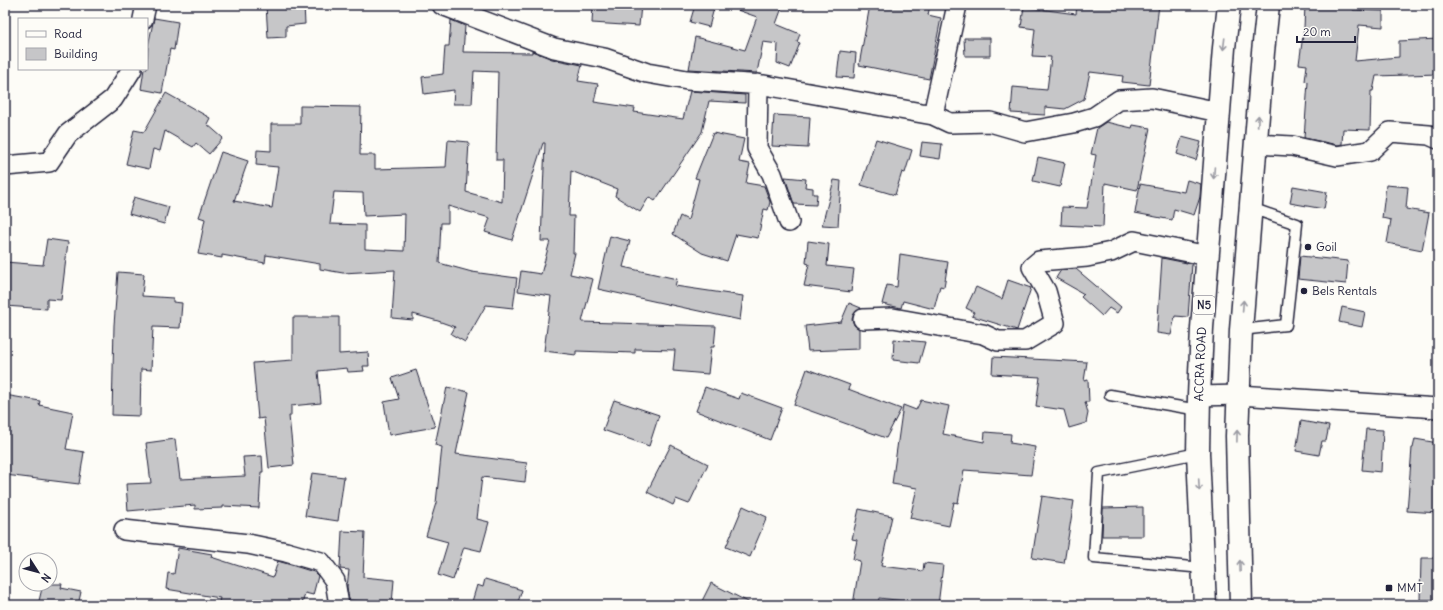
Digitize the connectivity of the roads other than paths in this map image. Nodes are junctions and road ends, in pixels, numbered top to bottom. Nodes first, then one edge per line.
1 (146, 5) edge
2 (442, 5) edge
3 (957, 5) edge
4 (1229, 5) edge
5 (1268, 5) edge
6 (143, 18) edge
7 (131, 70) edge
8 (758, 84) junction
9 (1219, 112) junction
10 (933, 115) junction
11 (1438, 139) edge
12 (1256, 144) junction
13 (5, 166) edge
14 (1251, 208) junction
15 (789, 222) dead end
16 (1208, 256) junction
17 (863, 319) dead end
18 (1242, 330) junction
19 (1110, 395) dead end
20 (1239, 395) junction
21 (1199, 403) junction
22 (1438, 408) edge
23 (1198, 453) junction
24 (124, 530) dead end
25 (1204, 568) junction
26 (339, 605) edge
27 (1205, 605) edge
28 (1241, 605) edge

1 - 6 street
2 - 8 street
3 - 10 street
4 -> 9 main road, ACCRA ROAD / N5
12 -> 5 main road
7 - 13 street
8 - 10 street
8 - 15 street
9 - 10 street
9 -> 16 main road, ACCRA ROAD / N5
11 - 12 street
12 - 14 main road
18 -> 14 main road
14 - 18 lane
16 - 17 street
16 - 21 main road, ACCRA ROAD / N5
18 - 20 main road
19 - 21 lane
20 - 21 street
20 - 22 street
28 -> 20 main road
21 - 23 main road, ACCRA ROAD / N5
23 -> 25 main road, ACCRA ROAD / N5
23 - 25 lane
24 - 26 street
25 - 27 main road, ACCRA ROAD / N5

